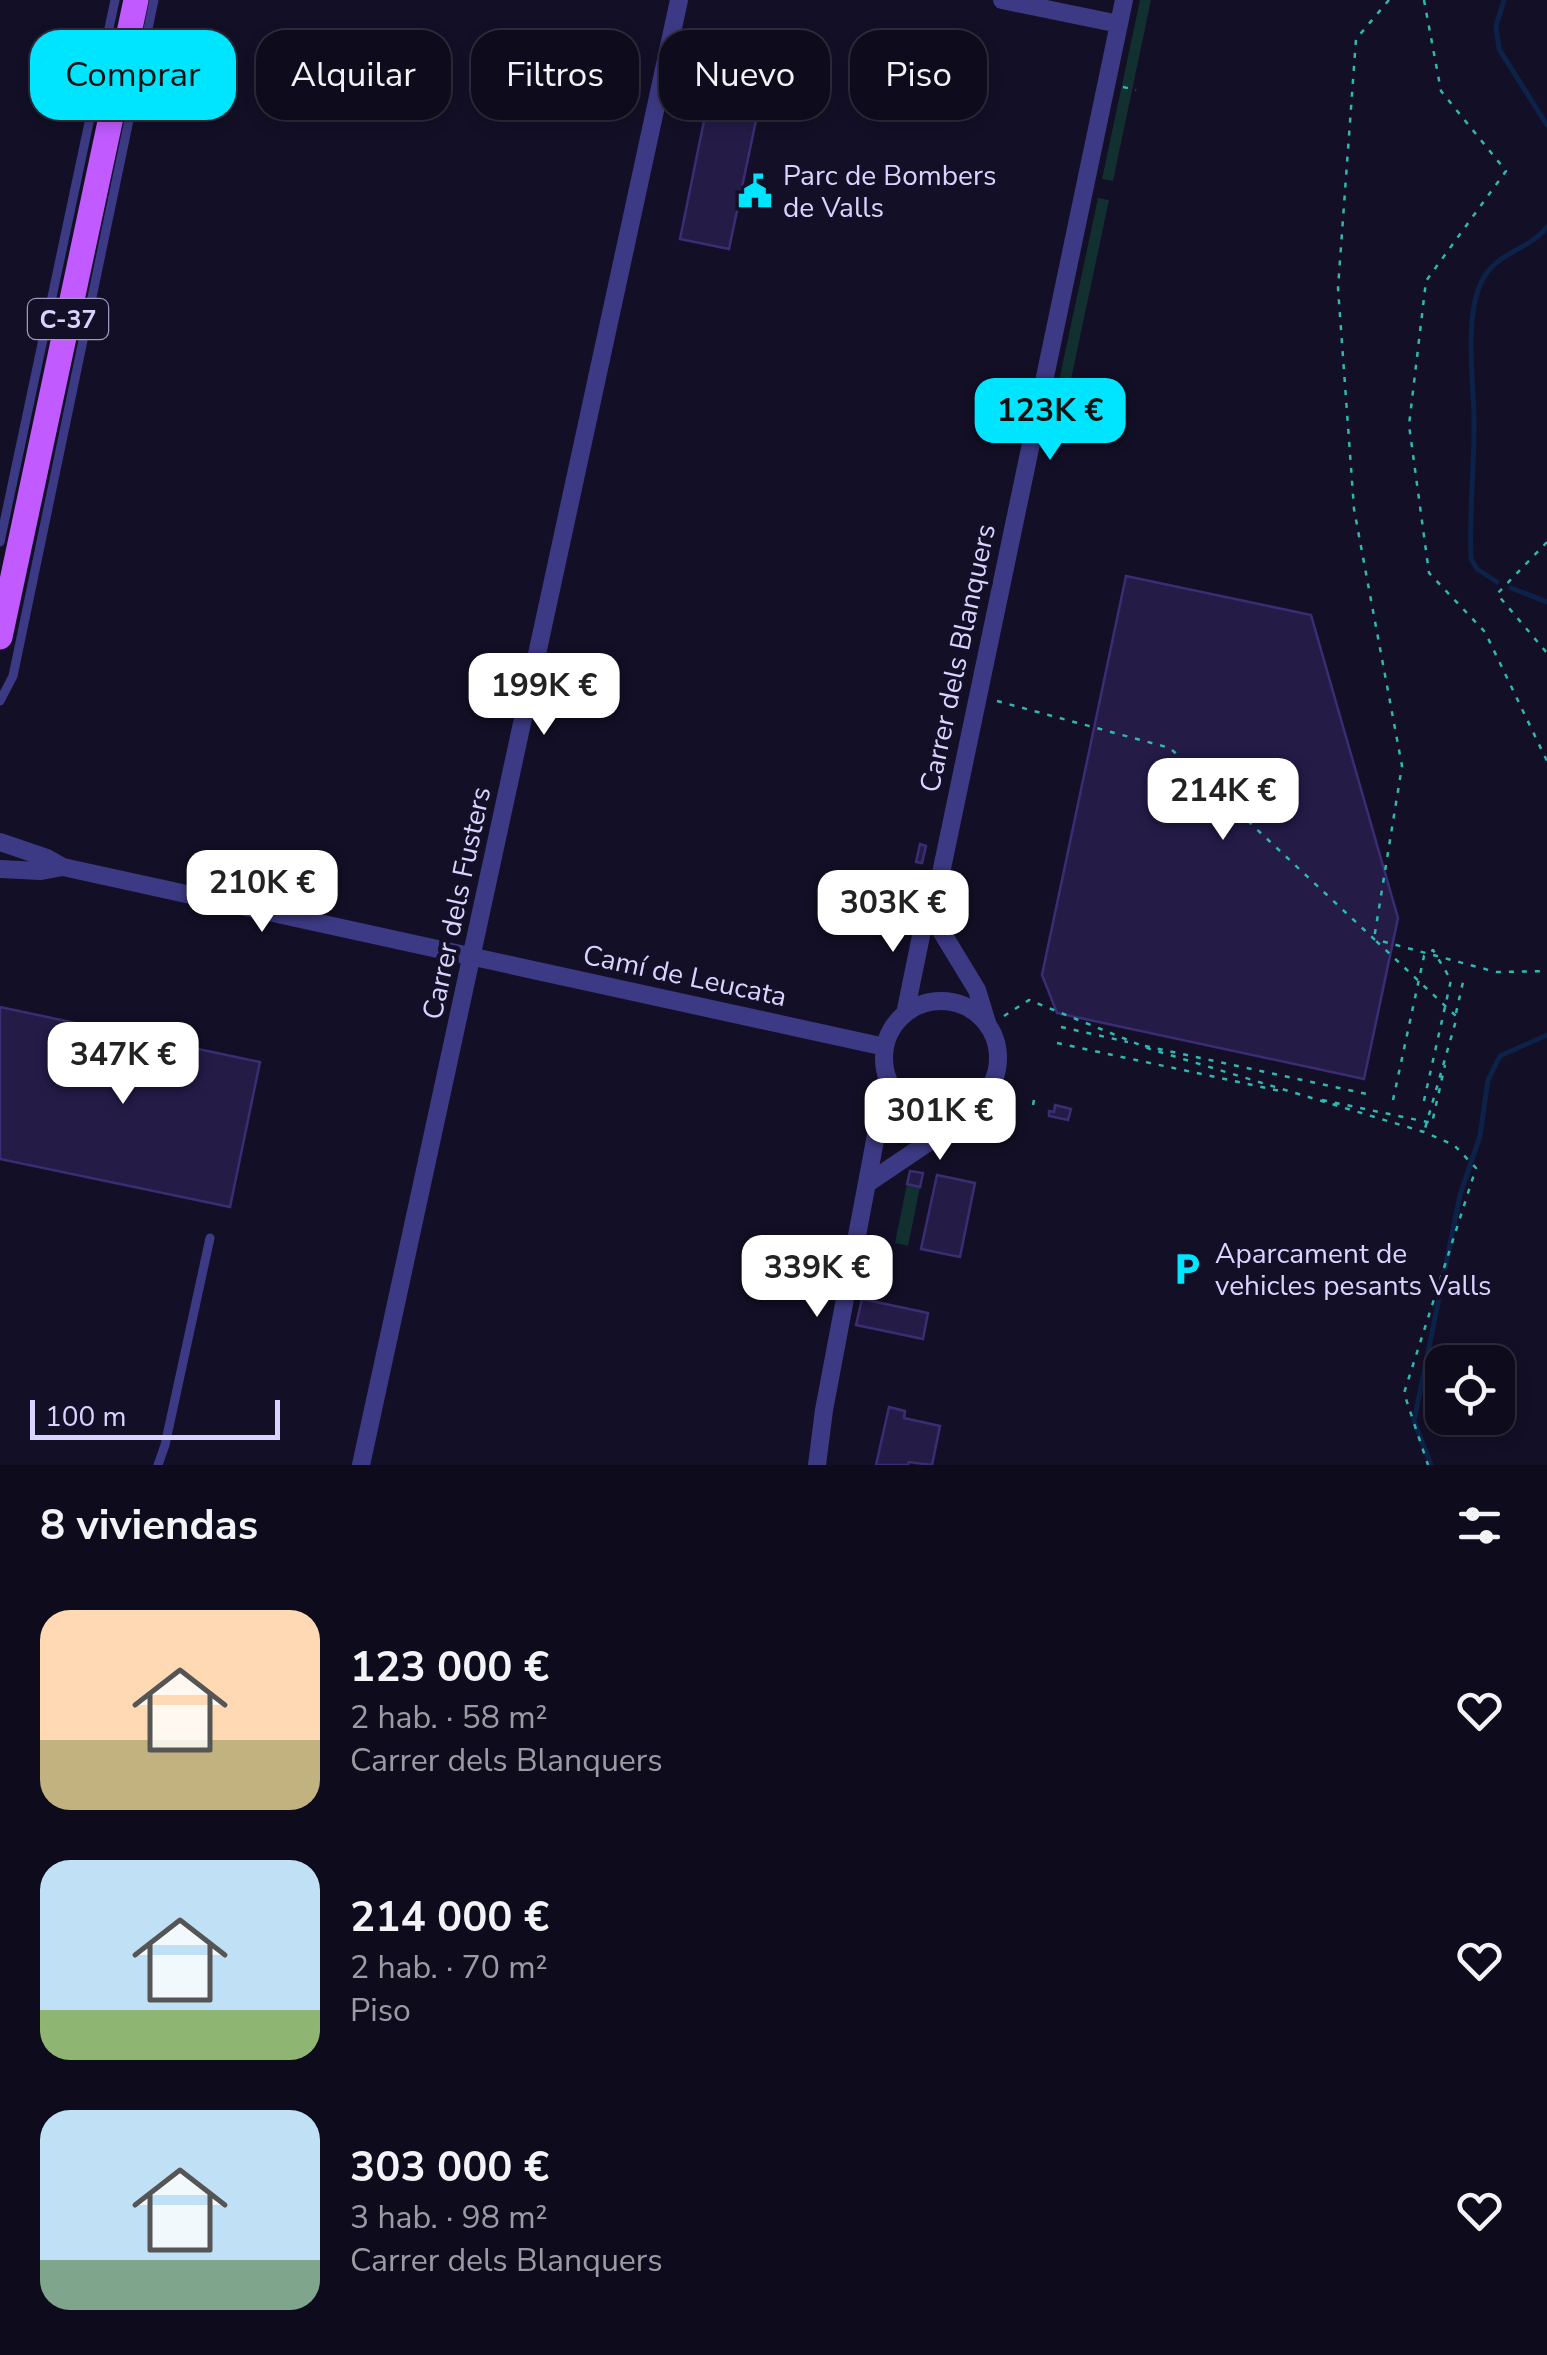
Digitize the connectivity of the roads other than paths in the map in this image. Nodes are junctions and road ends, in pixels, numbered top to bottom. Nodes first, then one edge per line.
1 (115, 0) edge
2 (136, 0) edge
3 (154, 0) edge
4 (680, 0) edge
5 (1002, 0) edge
6 (1124, 0) edge
7 (1119, 24) junction
8 (0, 542) edge
9 (0, 638) edge
10 (0, 700) edge
11 (0, 842) edge
12 (0, 868) edge
13 (63, 868) junction
14 (932, 916) junction
15 (472, 956) junction
16 (905, 1014) junction
17 (988, 1026) junction
18 (885, 1047) junction
19 (888, 1077) junction
20 (978, 1102) junction
21 (868, 1183) junction
22 (210, 1238) dead end
23 (158, 1465) edge
24 (362, 1465) edge
25 (817, 1465) edge

1 - 8 lane
2 - 9 main road, C-37
3 - 10 lane
4 - 15 street, Carrer dels Fusters
5 - 7 street
6 - 7 street, Carrer dels Blanquers
7 - 14 street, Carrer dels Blanquers
11 - 13 street
12 - 13 street
13 - 15 street, Camí de Leucata
14 - 16 street, Carrer dels Blanquers
14 - 17 street
15 - 18 street, Camí de Leucata
15 - 24 street, Carrer dels Fusters
16 - 17 street
16 - 18 street
17 - 20 street
18 - 19 street
19 - 20 street
19 - 21 street
20 - 21 street
21 - 25 street
22 - 23 lane

